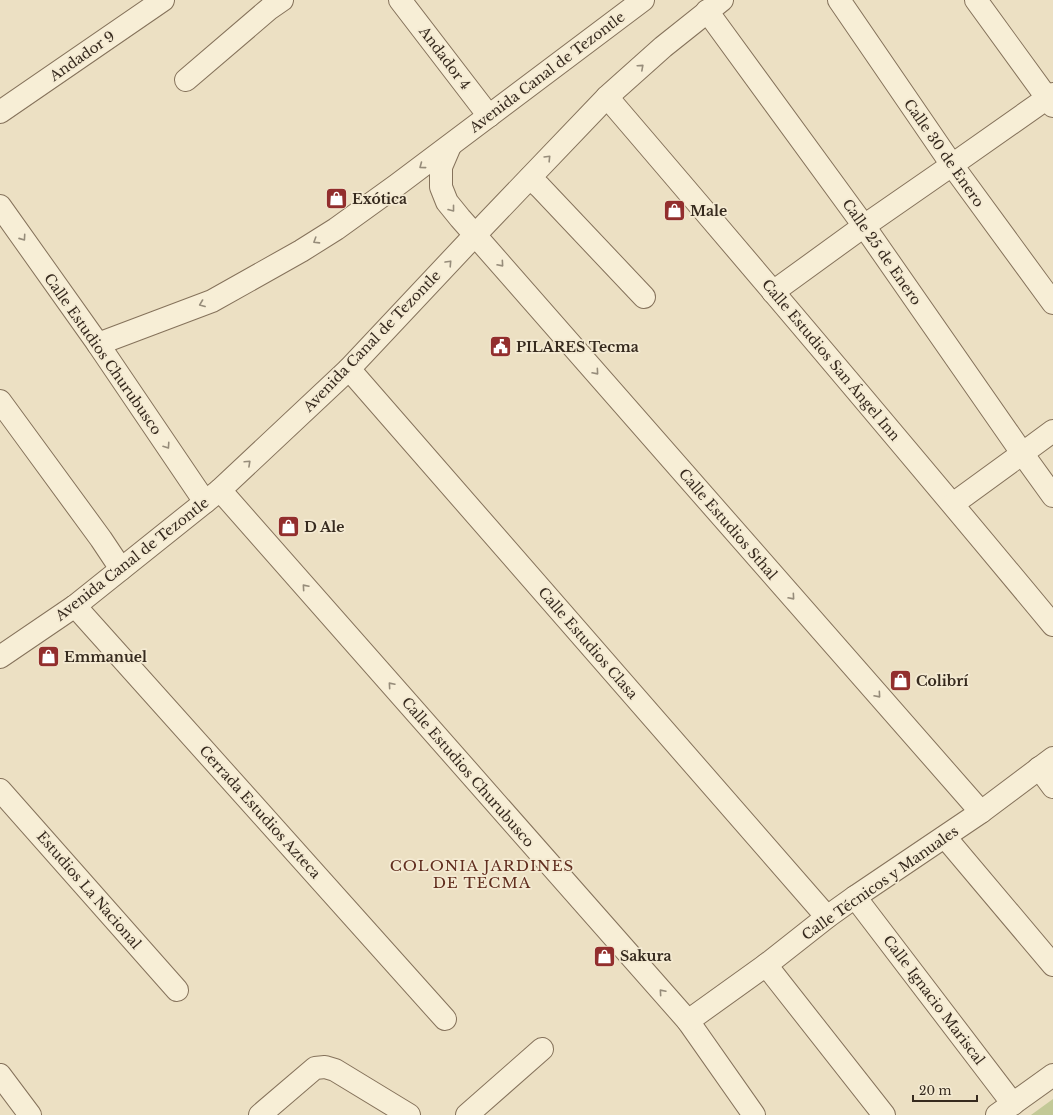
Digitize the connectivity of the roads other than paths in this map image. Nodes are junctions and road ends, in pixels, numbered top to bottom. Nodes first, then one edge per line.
1 (163, 0) edge
2 (282, 0) edge
3 (400, 0) edge
4 (644, 0) edge
5 (839, 0) edge
6 (976, 0) edge
7 (715, 6) edge
8 (186, 80) dead end
9 (607, 97) junction
10 (1051, 99) edge
11 (0, 112) edge
12 (489, 116) junction
13 (450, 146) junction
14 (952, 166) junction
15 (530, 178) junction
16 (0, 206) edge
17 (864, 226) junction
18 (475, 235) junction
19 (774, 292) junction
20 (644, 297) dead end
21 (1053, 303) edge
22 (98, 344) junction
23 (349, 369) junction
24 (0, 401) edge
25 (1053, 431) edge
26 (1022, 453) junction
27 (212, 496) junction
28 (1053, 496) edge
29 (953, 504) junction
30 (121, 569) junction
31 (75, 606) junction
32 (1053, 625) edge
33 (0, 657) edge
34 (1046, 763) edge
35 (1053, 787) edge
36 (0, 790) edge
37 (981, 812) junction
38 (945, 838) junction
39 (855, 897) junction
40 (827, 917) junction
41 (766, 965) junction
42 (1053, 965) edge
43 (177, 990) dead end
44 (445, 1019) dead end
45 (688, 1021) junction
46 (542, 1049) dead end
47 (0, 1075) edge
48 (1053, 1075) edge
49 (1005, 1109) edge
50 (30, 1115) edge
51 (260, 1115) edge
52 (409, 1115) edge
53 (466, 1115) edge
54 (754, 1115) edge
55 (884, 1115) edge

1 - 11 street, Andador 9
2 - 8 street
3 - 12 street, Andador 4
4 - 12 street, Avenida Canal de Tezontle
5 - 14 street, Calle 30 de Enero
6 - 10 street
9 -> 7 street, Avenida Canal de Tezontle
7 - 17 street, Calle 25 de Enero
15 -> 9 street, Avenida Canal de Tezontle
9 - 19 street, Calle Estudios San Ángel Inn
10 - 14 street
12 - 13 street, Avenida Canal de Tezontle
13 -> 18 street, Calle Estudios Sthal
13 -> 22 street, Avenida Canal de Tezontle
14 - 17 street
14 - 21 street, Calle 30 de Enero
15 - 18 street, Avenida Canal de Tezontle
15 - 20 street
16 -> 22 street, Calle Estudios Churubusco
17 - 19 street
17 - 26 street, Calle 25 de Enero
23 -> 18 street, Avenida Canal de Tezontle
18 -> 37 street, Calle Estudios Sthal
19 - 29 street, Calle Estudios San Ángel Inn
22 -> 27 street, Calle Estudios Churubusco
27 -> 23 street, Avenida Canal de Tezontle
23 - 40 street, Calle Estudios Clasa
24 - 30 street
25 - 26 street
26 - 28 street, Calle 25 de Enero
26 - 29 street
27 - 30 street, Avenida Canal de Tezontle
45 -> 27 street, Calle Estudios Churubusco
29 - 32 street, Calle Estudios San Ángel Inn
30 - 31 street, Avenida Canal de Tezontle
31 - 33 street, Avenida Canal de Tezontle
31 - 44 street, Cerrada Estudios Azteca
34 - 35 street
34 - 37 street, Calle Técnicos y Manuales
36 - 43 street, Estudios La Nacional
37 - 38 street, Calle Técnicos y Manuales
38 - 39 street, Calle Técnicos y Manuales
38 - 42 street
39 - 40 street, Calle Técnicos y Manuales
39 - 49 street, Calle Ignacio Mariscal
40 - 41 street, Calle Técnicos y Manuales
41 - 45 street, Calle Técnicos y Manuales
41 - 55 street
45 - 54 street, Calle Estudios Churubusco
46 - 53 street
47 - 50 street
48 - 49 street
51 - 52 street

